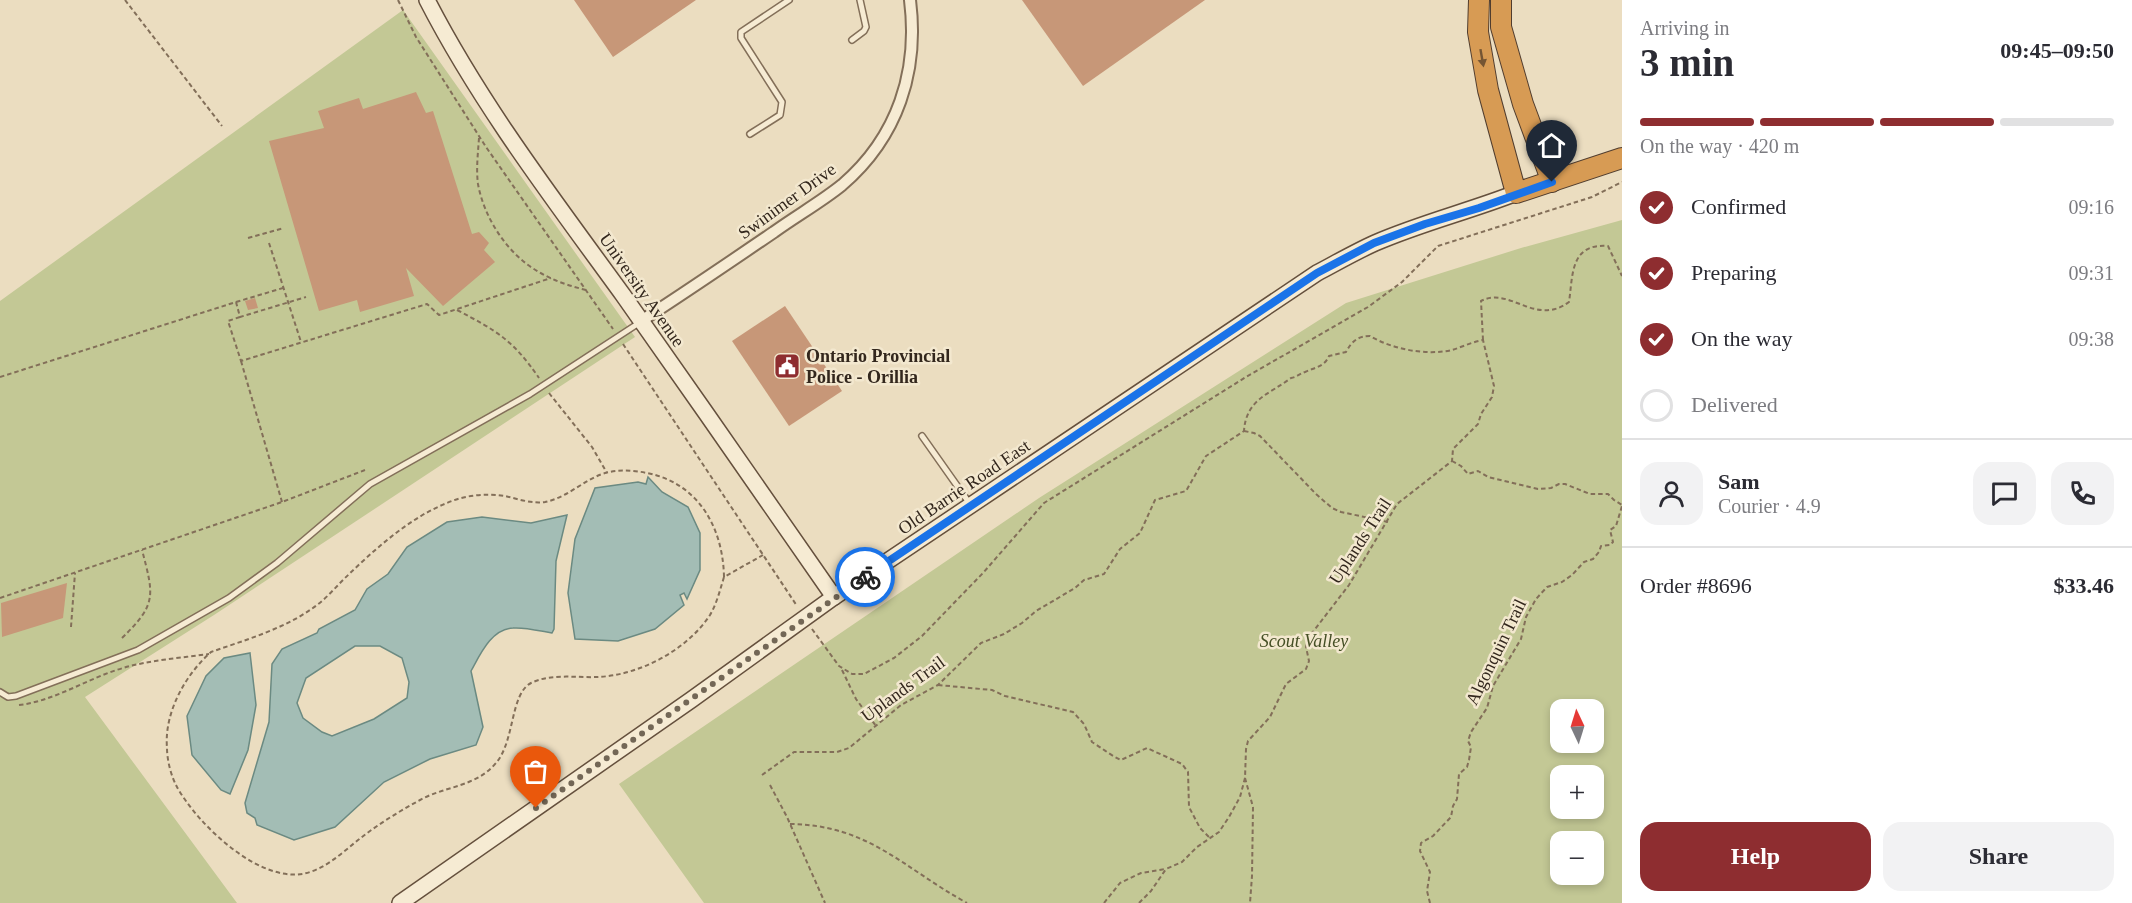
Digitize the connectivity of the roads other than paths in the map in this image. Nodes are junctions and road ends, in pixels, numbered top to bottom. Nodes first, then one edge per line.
1 (427, 0) edge
2 (789, 0) edge
3 (860, 0) edge
4 (910, 0) edge
5 (1479, 0) edge
6 (1501, 0) edge
7 (852, 40) dead end
8 (750, 134) dead end
9 (1622, 158) edge
10 (1552, 182) junction
11 (1516, 193) junction
12 (641, 321) junction
13 (922, 436) dead end
14 (971, 506) junction
15 (834, 597) junction
16 (0, 692) edge
17 (400, 903) edge

1 - 12 main road, University Avenue
2 - 8 lane
3 - 7 lane
4 - 12 street, Swinimer Drive
5 -> 11 highway
6 - 10 highway
9 - 10 highway
10 - 11 highway
11 - 14 main road, Old Barrie Road East
12 - 15 main road, University Avenue
12 - 16 lane
13 - 14 lane
14 - 15 main road, Old Barrie Road East
15 - 17 main road, Old Barrie Road East

